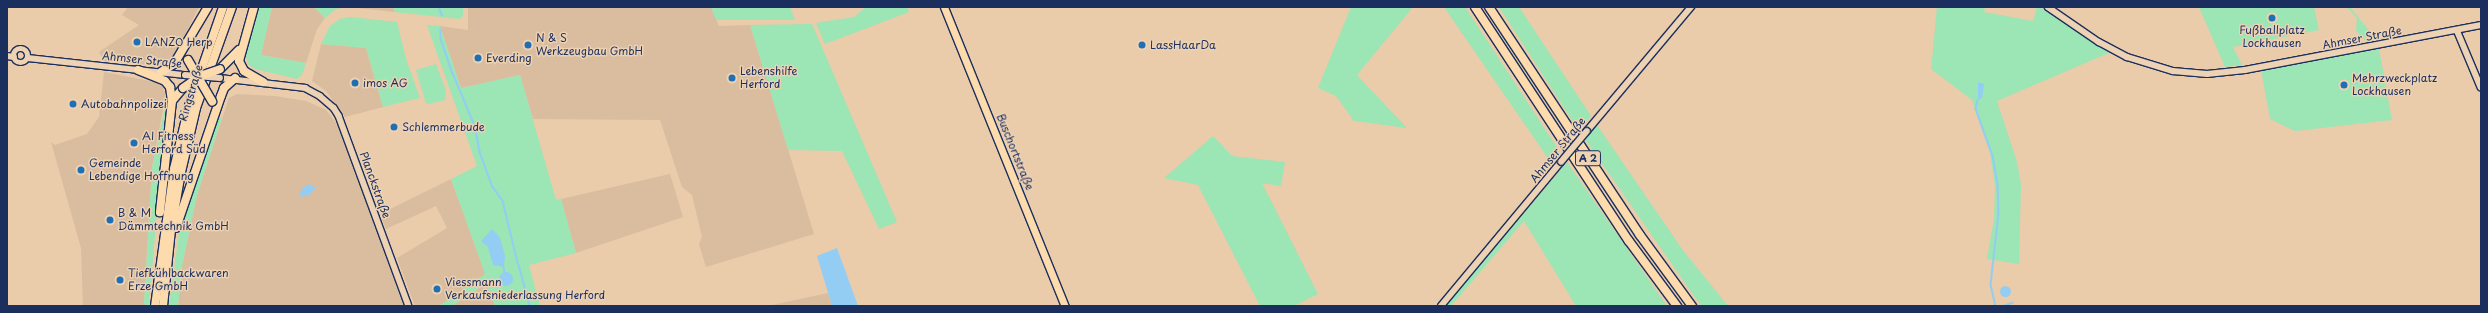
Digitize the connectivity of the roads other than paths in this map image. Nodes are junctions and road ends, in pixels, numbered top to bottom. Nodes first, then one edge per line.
1 (208, 7) edge
2 (223, 7) edge
3 (232, 7) edge
4 (254, 7) edge
5 (944, 7) edge
6 (1475, 7) edge
7 (1489, 7) edge
8 (1690, 7) edge
9 (2048, 7) edge
10 (2481, 25) edge
11 (2457, 30) junction
12 (188, 38) junction
13 (241, 48) junction
14 (7, 56) edge
15 (14, 57) junction
16 (28, 58) junction
17 (138, 70) junction
18 (161, 72) junction
19 (220, 73) junction
20 (200, 76) junction
21 (236, 78) junction
22 (263, 82) junction
23 (2481, 87) edge
24 (172, 101) junction
25 (209, 128) junction
26 (158, 274) junction
27 (164, 290) junction
28 (155, 306) edge
29 (163, 306) edge
30 (409, 306) edge
31 (1065, 306) edge
32 (1441, 306) edge
33 (1677, 306) edge
34 (1692, 306) edge

1 - 12 highway
2 - 26 highway, Ringstraße
3 - 27 highway, Ringstraße
4 - 13 highway
5 - 31 main road, Buschortstraße
6 - 33 highway, A 2
7 - 34 highway, A 2
8 - 32 street, Ahmser Straße, bridge
9 - 11 street, Ahmser Straße
10 - 11 street, Ahmser Straße
11 - 23 street
12 - 18 highway
12 - 20 highway, bridge
13 - 19 highway
13 - 22 highway
14 - 15 street
15 - 16 street
15 - 16 street
16 - 17 street, Ahmser Straße
17 - 18 street, Ahmser Straße
17 - 24 highway
18 - 20 street, Ahmser Straße, bridge
19 - 20 highway, bridge
19 - 21 street
20 - 24 highway, bridge
20 - 25 highway, bridge
21 - 22 street
21 - 25 highway
22 - 30 street, Planckstraße
24 - 26 highway
25 - 27 highway
26 - 28 highway, Ringstraße
27 - 29 highway, Ringstraße

